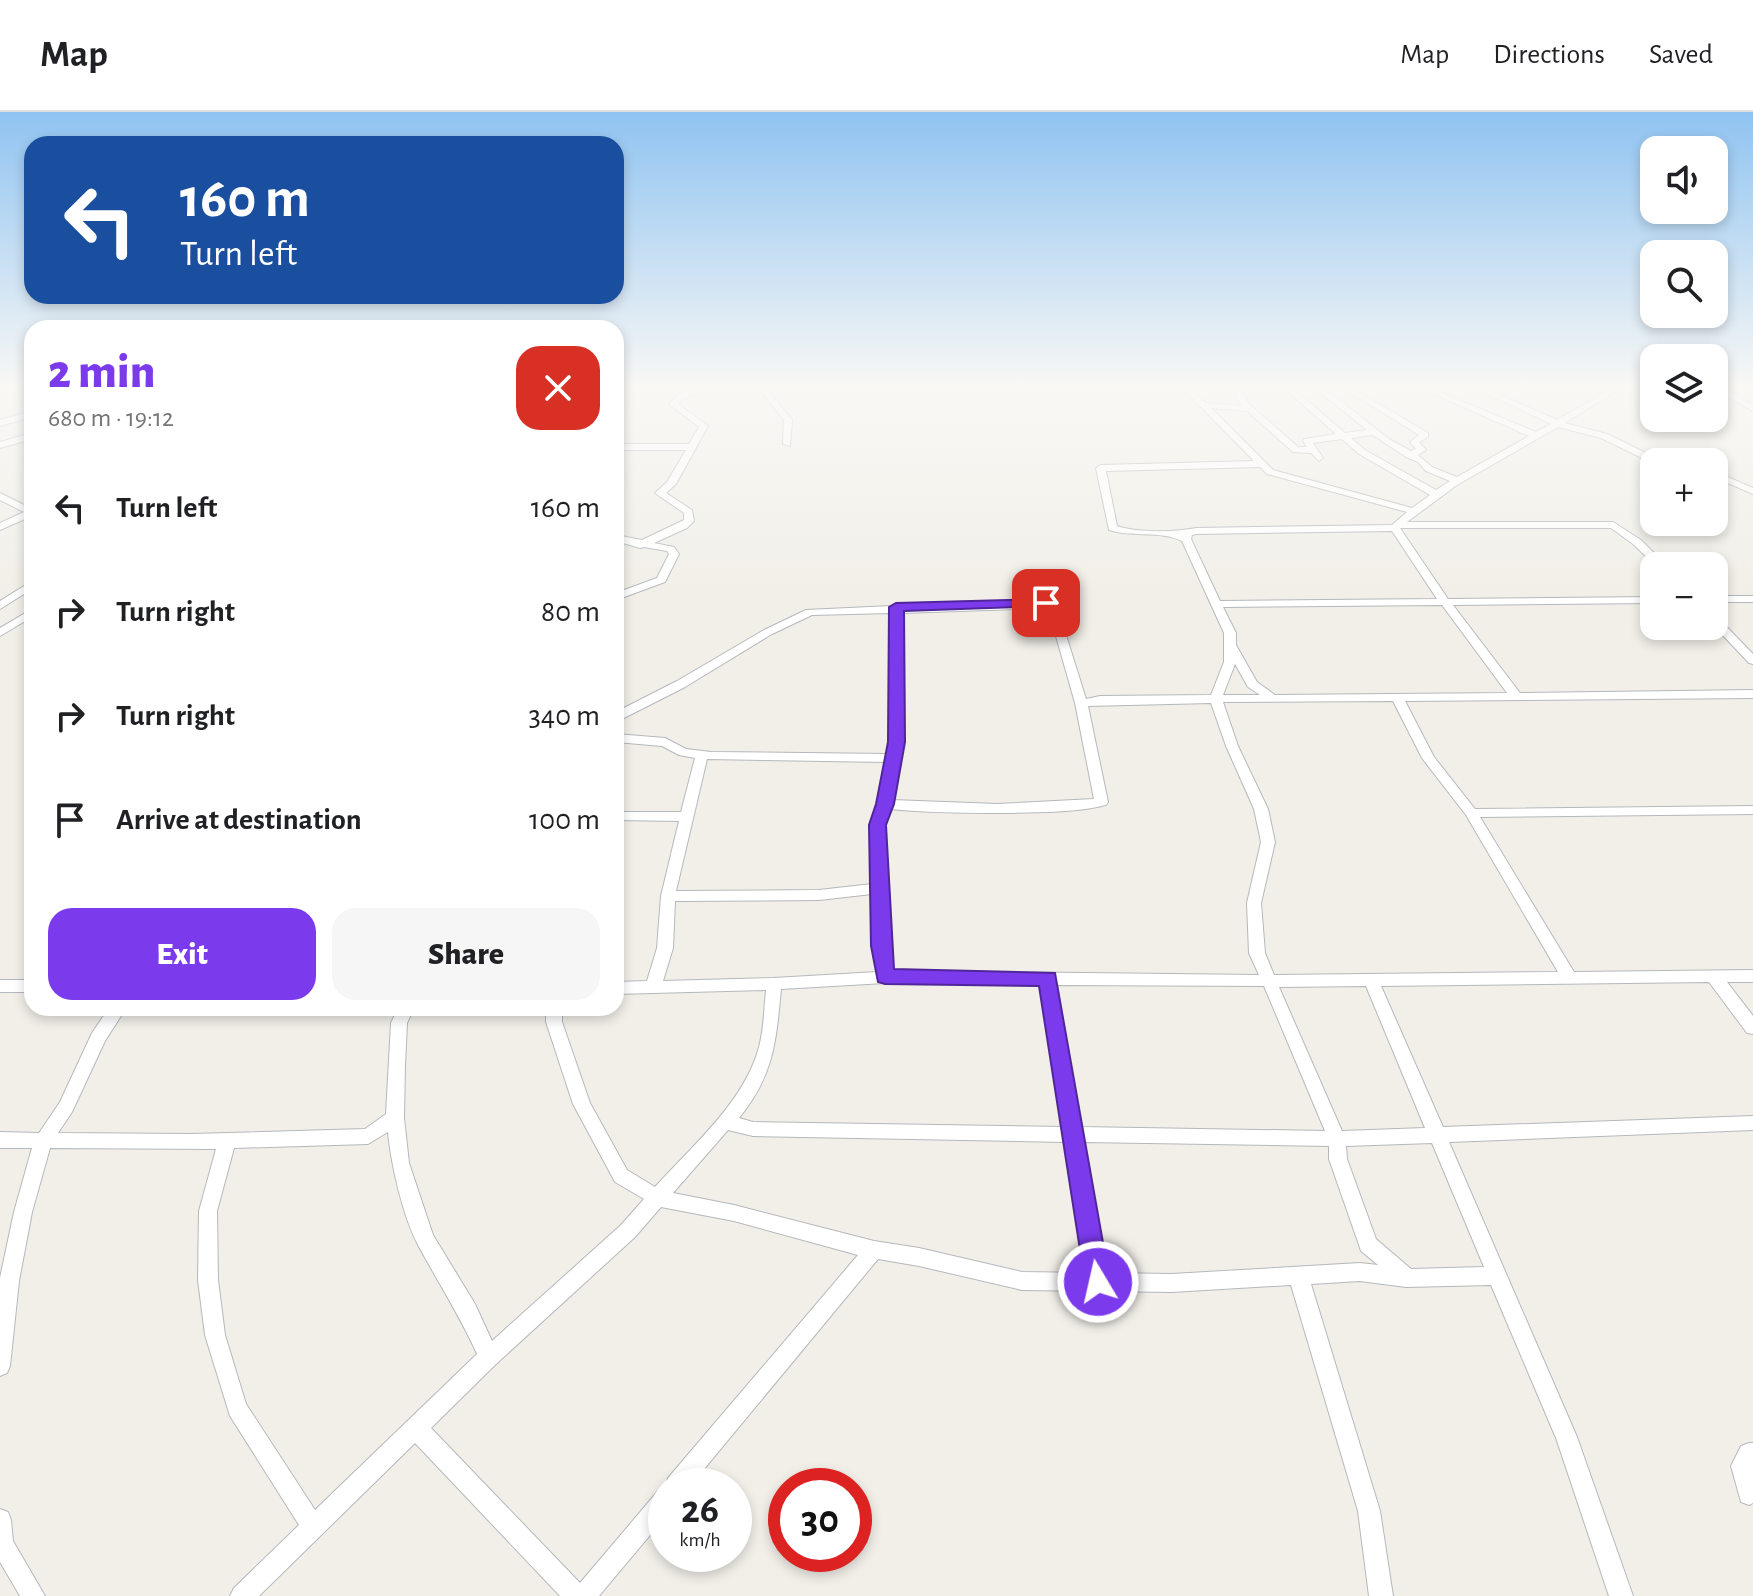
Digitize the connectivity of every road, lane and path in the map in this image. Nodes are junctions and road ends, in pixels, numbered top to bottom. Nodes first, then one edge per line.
1 (688, 456) edge
2 (1254, 456) edge
3 (1369, 456) edge
4 (1412, 456) edge
5 (1499, 456) edge
6 (1262, 464) junction
7 (1728, 480) edge
8 (1458, 481) junction
9 (1753, 491) edge
10 (1436, 494) junction
11 (0, 496) edge
12 (24, 508) edge
13 (1414, 511) junction
14 (24, 516) edge
15 (1396, 526) junction
16 (0, 527) edge
17 (1186, 539) junction
18 (624, 540) edge
19 (640, 545) junction
20 (1647, 552) edge
21 (24, 590) edge
22 (624, 594) edge
23 (1728, 599) edge
24 (1753, 599) edge
25 (1640, 600) edge
26 (1445, 602) junction
27 (1217, 604) junction
28 (0, 606) edge
29 (896, 607) junction
30 (24, 617) edge
31 (0, 633) edge
32 (1728, 635) edge
33 (1230, 644) junction
34 (1753, 661) edge
35 (1753, 694) edge
36 (1516, 696) junction
37 (1278, 698) junction
38 (1216, 699) junction
39 (1398, 699) junction
40 (1081, 703) junction
41 (624, 713) edge
42 (624, 739) edge
43 (702, 755) junction
44 (894, 758) junction
45 (885, 804) junction
46 (1753, 810) edge
47 (1471, 813) junction
48 (624, 816) edge
49 (685, 817) junction
50 (881, 888) junction
51 (668, 896) junction
52 (1713, 976) junction
53 (1753, 976) edge
54 (885, 977) junction
55 (1048, 978) junction
56 (1570, 979) junction
57 (1269, 980) junction
58 (1371, 980) junction
59 (774, 984) junction
60 (0, 986) edge
61 (24, 986) edge
62 (653, 987) junction
63 (624, 988) edge
64 (113, 1016) edge
65 (402, 1016) edge
66 (554, 1016) edge
67 (1753, 1028) edge
68 (395, 1118) junction
69 (725, 1122) junction
70 (1753, 1123) edge
71 (1076, 1135) junction
72 (1439, 1135) junction
73 (1337, 1139) junction
74 (0, 1140) edge
75 (43, 1141) junction
76 (227, 1141) junction
77 (658, 1198) junction
78 (874, 1250) junction
79 (1294, 1276) junction
80 (1499, 1276) junction
81 (1406, 1278) junction
82 (1098, 1282) junction
83 (489, 1357) junction
84 (0, 1366) edge
85 (416, 1428) junction
86 (1753, 1454) edge
87 (691, 1468) edge
88 (1749, 1494) dead end
89 (0, 1520) edge
90 (648, 1520) edge
91 (313, 1527) junction
92 (1, 1545) edge
93 (33, 1596) edge
94 (242, 1596) edge
95 (576, 1596) edge
96 (584, 1596) edge
97 (1381, 1596) edge
98 (1621, 1596) edge

1 - 19 street
2 - 6 street
3 - 10 street
4 - 8 street
5 - 8 street
6 - 13 street
6 - 17 street
7 - 9 street
8 - 10 street
10 - 13 street
11 - 12 street
13 - 15 street
14 - 16 street
15 - 17 street
15 - 20 street
15 - 26 street
17 - 27 street
18 - 19 street
19 - 22 street
21 - 28 street
23 - 24 street
25 - 26 street
26 - 27 street
26 - 36 street
27 - 33 street
29 - 40 street
29 - 41 street
29 - 44 street
30 - 31 street
32 - 34 street
33 - 37 street
33 - 38 street
35 - 36 street
36 - 39 street
37 - 38 street
37 - 39 street
38 - 40 street
38 - 57 street
39 - 47 street
40 - 45 street
42 - 43 street
43 - 44 street
43 - 49 street
44 - 45 street
45 - 50 street
46 - 47 street
47 - 56 street
48 - 49 street
49 - 51 street
50 - 51 street
50 - 54 street
51 - 62 street
52 - 53 street
52 - 56 street
52 - 67 street
54 - 55 street
54 - 59 street
55 - 57 street
55 - 71 street
56 - 58 street
57 - 58 street
57 - 73 street
58 - 72 street
59 - 62 street
59 - 69 street
60 - 61 street
62 - 63 street
64 - 75 street
65 - 68 street
66 - 77 street
68 - 76 street
68 - 83 street
69 - 71 street
69 - 77 street
70 - 72 street
71 - 73 street
71 - 82 street
72 - 73 street
72 - 80 street
73 - 81 street
74 - 75 street
75 - 76 street
75 - 84 street
76 - 91 street
77 - 78 street
77 - 83 street
78 - 82 street
78 - 87 street
79 - 81 street
79 - 82 street
79 - 97 street
80 - 81 street
80 - 98 street
83 - 85 street
85 - 91 street
85 - 95 street
86 - 88 street
89 - 92 street
90 - 96 street
91 - 94 street
92 - 93 street

